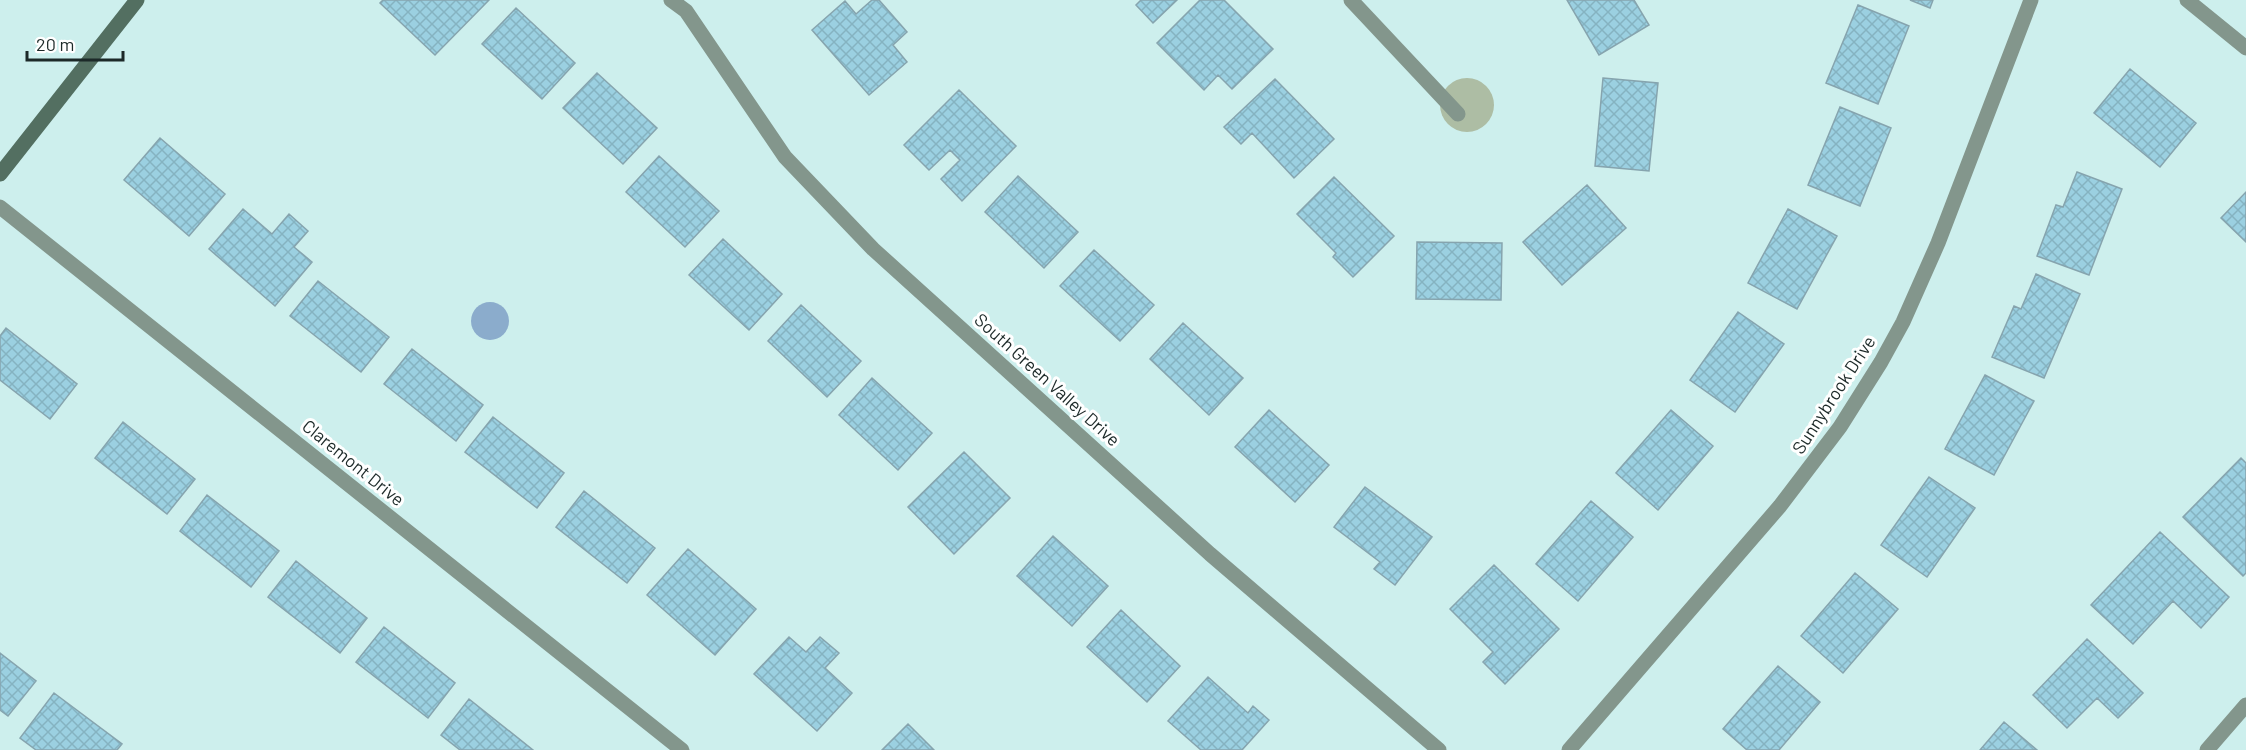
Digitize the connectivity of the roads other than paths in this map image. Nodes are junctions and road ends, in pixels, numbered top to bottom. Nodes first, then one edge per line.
1 (137, 0) edge
2 (671, 0) edge
3 (1351, 0) edge
4 (2031, 0) edge
5 (2187, 0) edge
6 (691, 5) edge
7 (2246, 48) edge
8 (1458, 114) dead end
9 (0, 174) edge
10 (0, 207) edge
11 (2246, 705) edge
12 (682, 750) edge
13 (1439, 750) edge
14 (1569, 750) edge
15 (2207, 750) edge

1 - 9 street
2 - 6 street, South Green Valley Drive
3 - 8 street
4 - 14 street, Sunnybrook Drive
5 - 7 street
6 - 13 street, South Green Valley Drive
10 - 12 street, Claremont Drive
11 - 15 street

